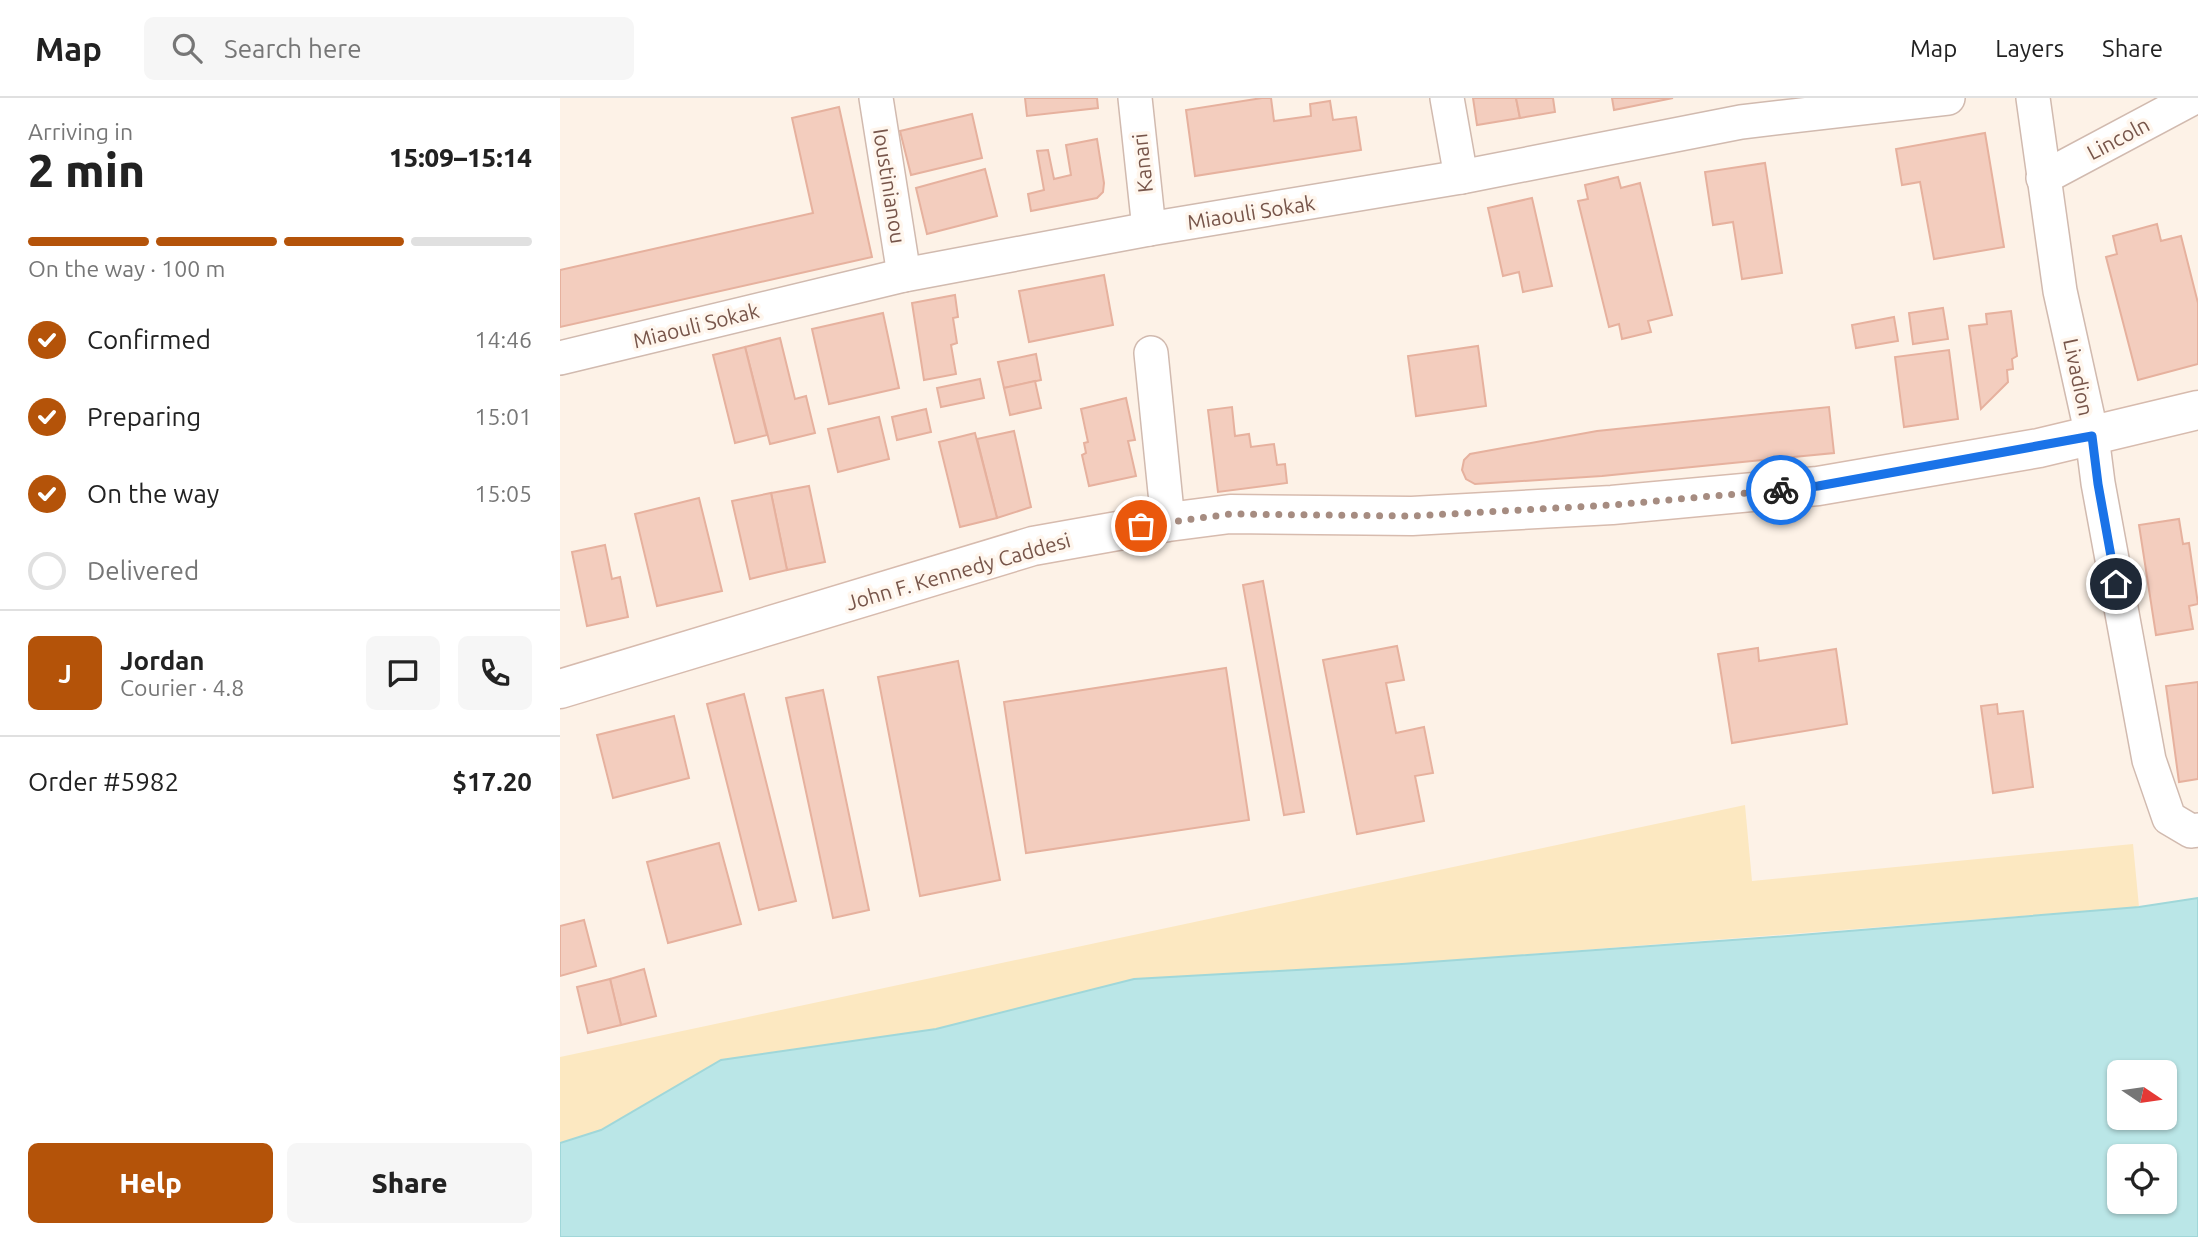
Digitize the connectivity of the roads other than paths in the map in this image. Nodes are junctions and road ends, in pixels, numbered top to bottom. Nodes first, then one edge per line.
1 (876, 98) edge
2 (1135, 98) edge
3 (1447, 98) edge
4 (1948, 98) edge
5 (2033, 98) edge
6 (2193, 98) edge
7 (1740, 110) edge
8 (1461, 177) junction
9 (2043, 178) junction
10 (1149, 229) junction
11 (904, 275) junction
12 (1151, 353) dead end
13 (560, 358) edge
14 (2198, 410) edge
15 (2092, 436) junction
16 (1168, 522) junction
17 (560, 690) edge
18 (2184, 824) edge

1 - 11 street, Ioustinianou
2 - 10 street, Kanari
3 - 8 street
4 - 7 street, Miaouli Sokak
5 - 9 street, Livadion
6 - 9 street, Lincoln
7 - 8 street, Miaouli Sokak
8 - 10 street, Miaouli Sokak
9 - 15 street, Livadion
10 - 11 street, Miaouli Sokak
11 - 13 street, Miaouli Sokak
12 - 16 street
14 - 15 street, John F. Kennedy Caddesi
15 - 16 street, John F. Kennedy Caddesi
15 - 18 street, Livadion
16 - 17 street, John F. Kennedy Caddesi

